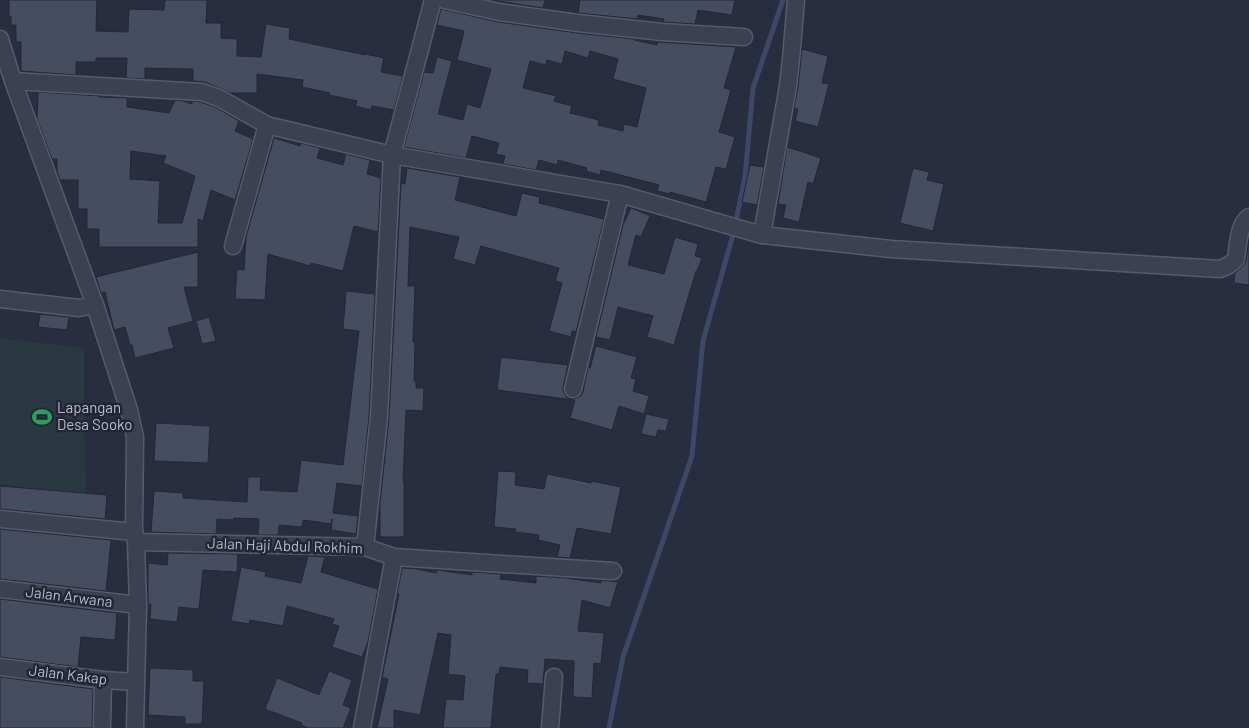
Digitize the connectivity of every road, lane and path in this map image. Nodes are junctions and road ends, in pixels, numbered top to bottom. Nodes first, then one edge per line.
1 (433, 0) edge
2 (445, 0) edge
3 (796, 0) edge
4 (744, 37) dead end
5 (0, 39) edge
6 (13, 81) junction
7 (267, 125) junction
8 (392, 155) junction
9 (620, 194) junction
10 (1249, 218) edge
11 (762, 235) junction
12 (233, 246) dead end
13 (0, 299) edge
14 (95, 305) junction
15 (573, 389) dead end
16 (0, 519) edge
17 (135, 537) junction
18 (365, 548) junction
19 (394, 557) junction
20 (613, 571) dead end
21 (0, 589) edge
22 (138, 605) junction
23 (0, 667) edge
24 (554, 677) dead end
25 (103, 680) junction
26 (136, 682) junction
27 (102, 728) edge
28 (135, 728) edge
29 (362, 728) edge
30 (550, 728) edge

1 - 8 street
2 - 4 street
3 - 11 street
5 - 6 street
6 - 7 street
6 - 14 street
7 - 8 street
7 - 12 street
8 - 9 street
8 - 18 street
9 - 11 street
9 - 15 street
10 - 11 street
13 - 14 street
14 - 17 street
16 - 17 street, Jalan Haji Abdul Rokhim
17 - 18 street, Jalan Haji Abdul Rokhim
17 - 22 street
18 - 19 street, Jalan Haji Abdul Rokhim
19 - 20 street, Jalan Haji Abdul Rokhim
19 - 29 street
21 - 22 street, Jalan Arwana
22 - 26 street
23 - 25 street, Jalan Kakap
24 - 30 street
25 - 26 street, Jalan Kakap
25 - 27 street
26 - 28 street

